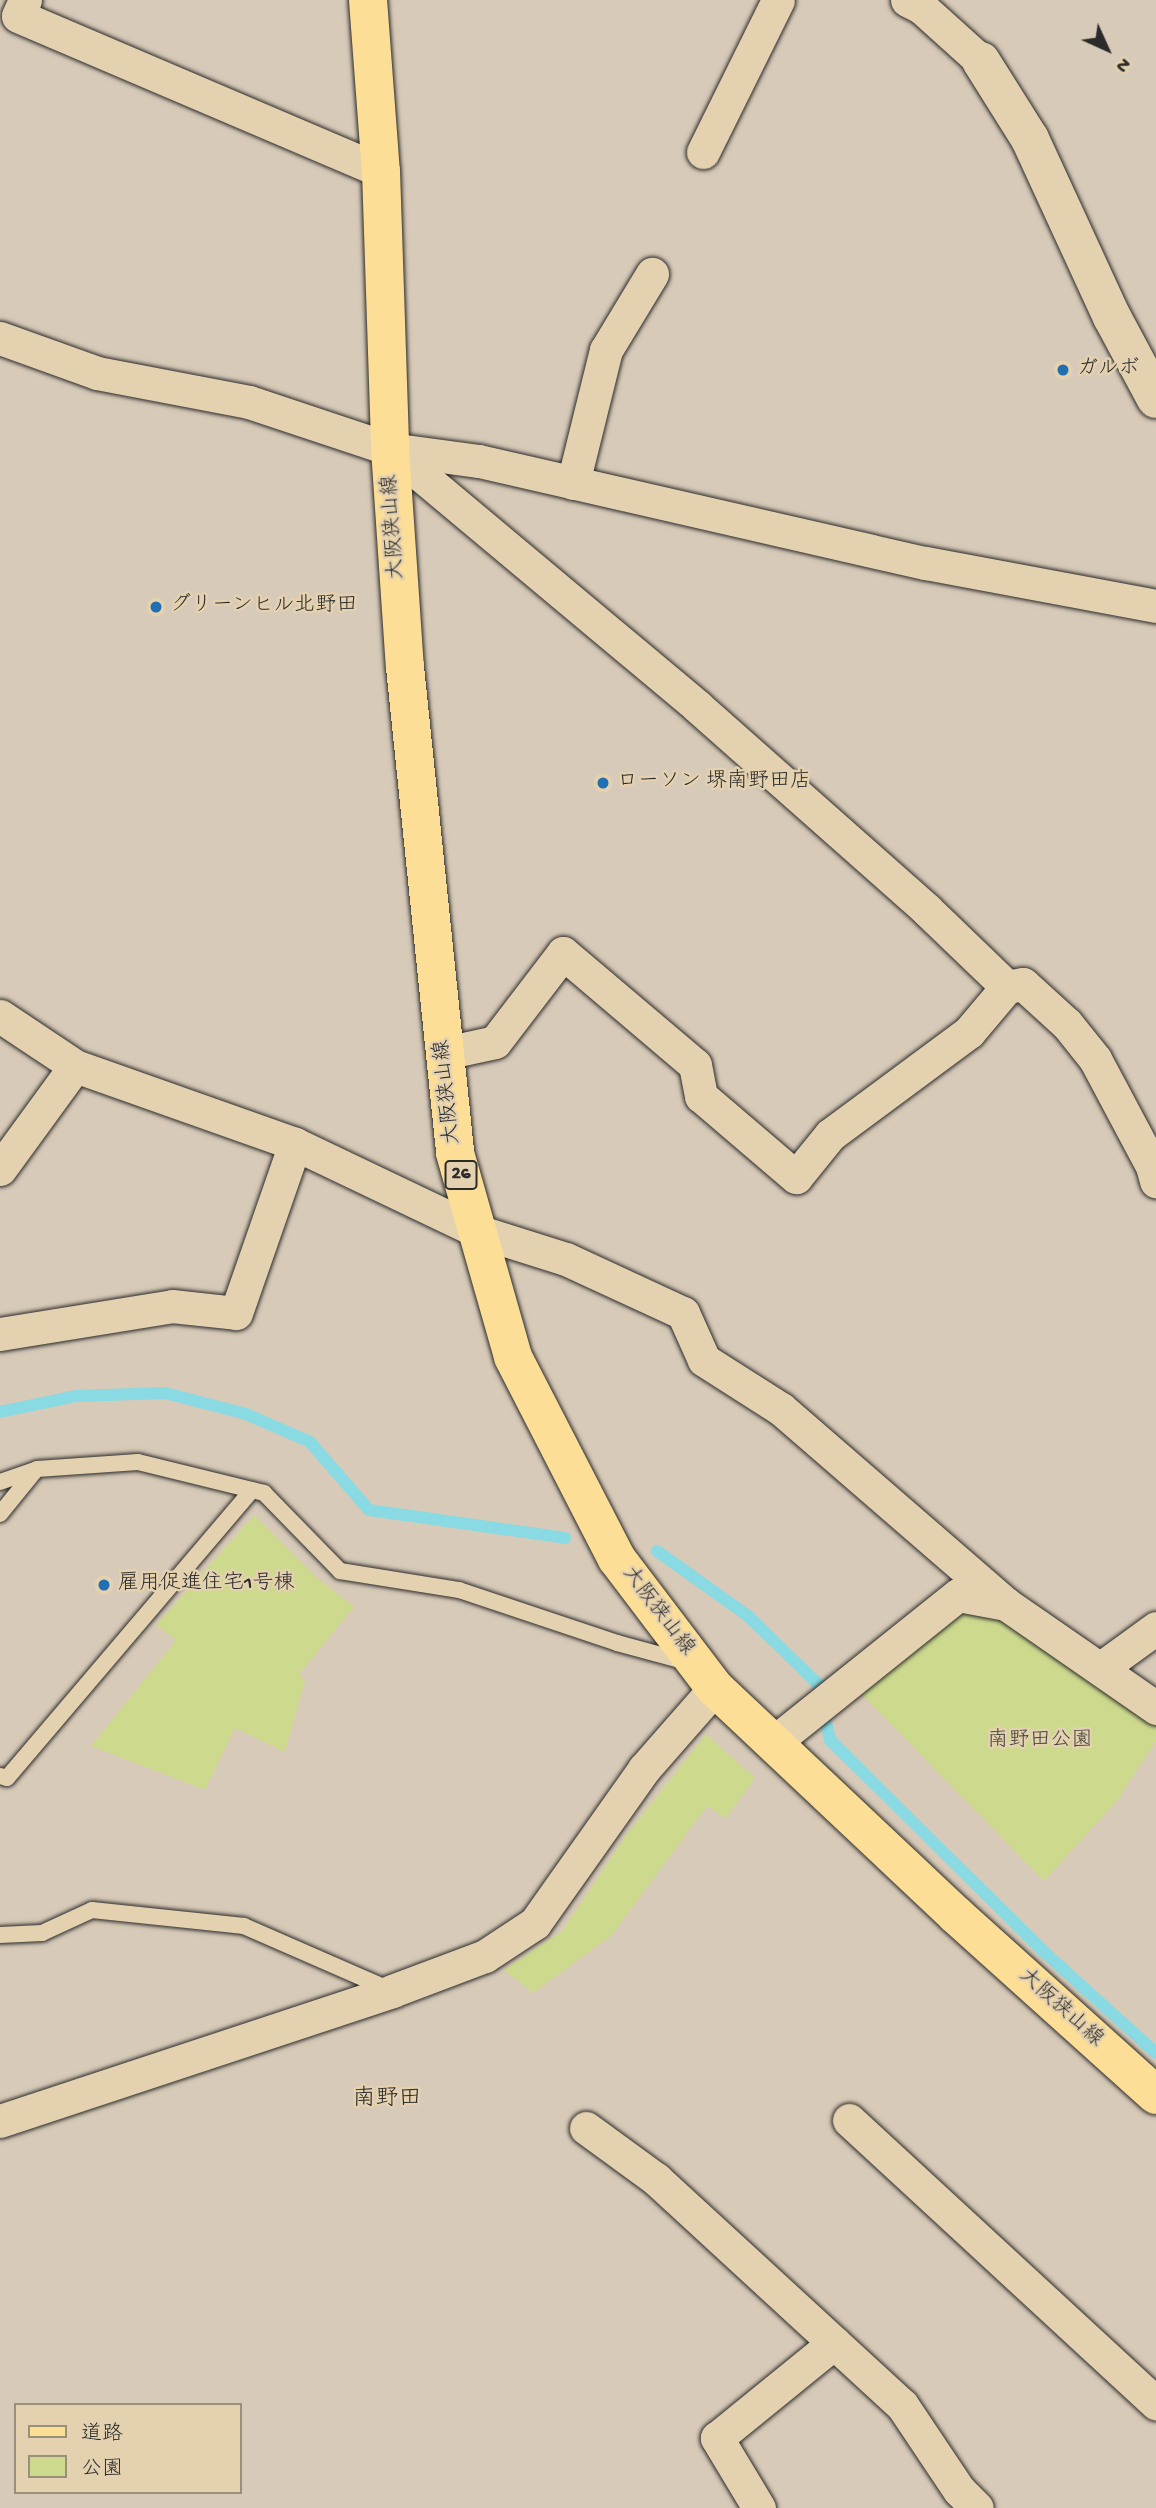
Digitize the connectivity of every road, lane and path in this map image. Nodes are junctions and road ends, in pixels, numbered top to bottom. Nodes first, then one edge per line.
1 (25, 0) edge
2 (368, 0) edge
3 (779, 0) edge
4 (908, 0) edge
5 (981, 61) joint
6 (703, 152) dead end
7 (381, 171) junction
8 (652, 274) dead end
9 (0, 338) edge
10 (1156, 399) edge
11 (390, 449) junction
12 (573, 483) junction
13 (1156, 606) edge
14 (1007, 987) junction
15 (0, 1016) edge
16 (445, 1053) junction
17 (75, 1066) junction
18 (295, 1144) junction
19 (0, 1169) edge
20 (1156, 1181) edge
21 (477, 1231) junction
22 (0, 1334) edge
23 (37, 1469) junction
24 (0, 1482) edge
25 (252, 1490) junction
26 (0, 1514) edge
27 (1006, 1604) junction
28 (1156, 1628) edge
29 (1101, 1668) junction
30 (705, 1676) junction
31 (1156, 1708) edge
32 (773, 1743) junction
33 (0, 1776) edge
34 (0, 1935) edge
35 (392, 1991) junction
36 (1156, 2095) edge
37 (849, 2119) dead end
38 (0, 2121) edge
39 (586, 2127) dead end
40 (834, 2343) junction
41 (1156, 2403) edge
42 (958, 2502) edge
43 (759, 2508) edge

1 - 7 street
2 - 7 main road, 大阪狭山線 / 26
3 - 6 street
4 - 5 street
5 - 10 street
7 - 11 main road, 大阪狭山線 / 26
8 - 12 street
9 - 11 street
11 - 12 street
11 - 14 street
11 - 16 main road, 大阪狭山線 / 26
12 - 13 street
14 - 16 street
14 - 20 street
15 - 17 street
16 - 21 main road, 大阪狭山線 / 26
17 - 18 street
17 - 19 street
18 - 21 street
18 - 22 street
21 - 27 street
21 - 30 main road, 大阪狭山線 / 26
23 - 24 lane
23 - 25 lane
23 - 26 lane
25 - 30 lane
25 - 33 lane
27 - 29 street
27 - 32 street
28 - 29 street
29 - 31 street
30 - 32 main road, 大阪狭山線 / 26
30 - 35 street
32 - 36 main road, 大阪狭山線 / 26
34 - 35 lane
35 - 38 street
37 - 41 street
39 - 40 street
40 - 42 street
40 - 43 street

